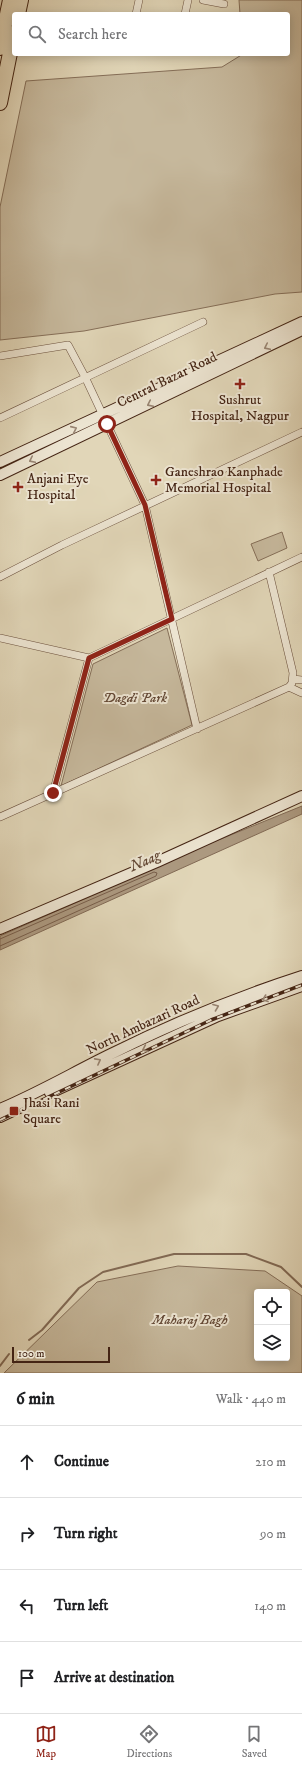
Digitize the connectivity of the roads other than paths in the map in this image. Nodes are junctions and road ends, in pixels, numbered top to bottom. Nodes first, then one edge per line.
1 (10, 0) edge
2 (21, 0) edge
3 (139, 0) edge
4 (188, 0) edge
5 (202, 0) edge
6 (224, 4) dead end
7 (16, 12) edge
8 (136, 12) edge
9 (185, 12) edge
10 (12, 20) edge
11 (6, 33) edge
12 (0, 102) edge
13 (203, 322) dead end
14 (302, 322) edge
15 (302, 330) edge
16 (0, 356) edge
17 (85, 377) junction
18 (0, 418) edge
19 (105, 420) junction
20 (302, 432) edge
21 (0, 462) edge
22 (0, 475) edge
23 (145, 505) junction
24 (302, 557) edge
25 (270, 572) junction
26 (0, 577) edge
27 (172, 619) junction
28 (0, 638) edge
29 (89, 658) junction
30 (293, 679) junction
31 (302, 680) edge
32 (290, 687) junction
33 (302, 693) edge
34 (197, 729) junction
35 (53, 793) junction
36 (302, 796) edge
37 (0, 817) edge
38 (0, 929) edge
39 (302, 976) edge
40 (302, 986) edge
41 (0, 1109) edge
42 (0, 1117) edge

1 - 11 highway
2 - 7 highway
3 - 8 street
4 - 9 street
5 - 6 street
10 - 11 highway
11 - 12 highway
13 - 17 street
14 - 19 main road, Central Bazar Road
15 -> 19 main road, Central Bazar Road
16 - 17 street
17 - 18 street
17 - 19 street
21 -> 19 main road, Central Bazar Road
19 -> 22 main road, Central Bazar Road
19 - 23 street
20 - 23 street
23 - 26 street
23 - 27 street
24 - 25 street
25 - 27 street
25 - 30 street
27 - 29 street
27 - 34 street
28 - 29 street
29 - 35 street
30 - 31 street
30 - 32 street
32 - 33 street
32 - 34 street
34 - 35 street
35 - 37 street
36 - 38 main road
41 -> 39 main road, North Ambazari Road
40 -> 42 main road, North Ambazari Road

